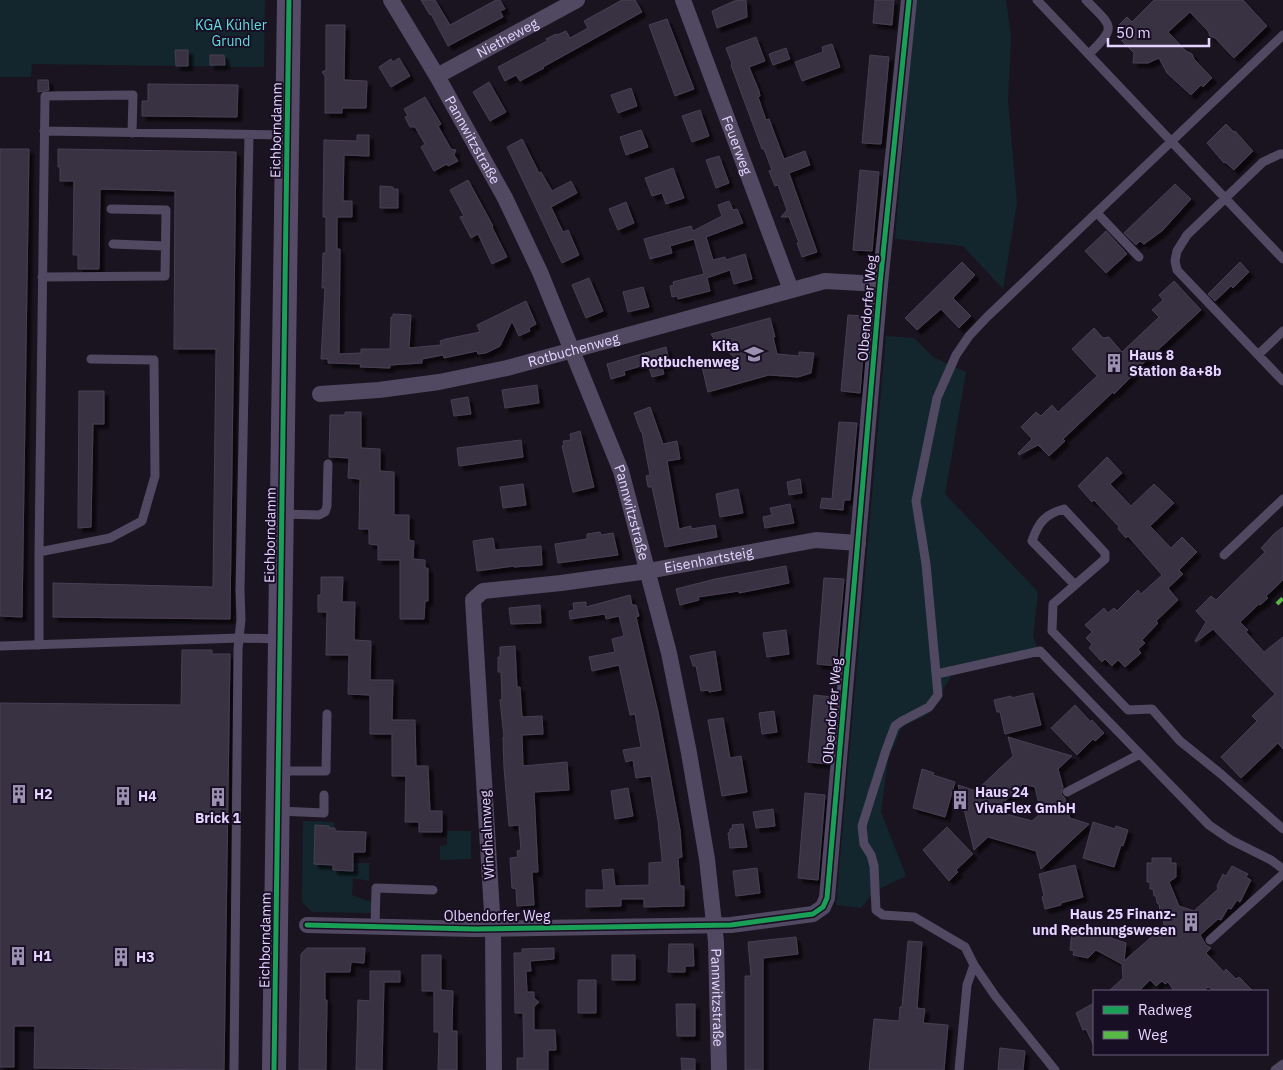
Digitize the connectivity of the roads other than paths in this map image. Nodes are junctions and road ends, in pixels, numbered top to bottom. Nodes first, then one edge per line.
1 (289, 0) edge
2 (391, 0) edge
3 (577, 0) edge
4 (683, 0) edge
5 (909, 0) edge
6 (1037, 0) edge
7 (1086, 0) edge
8 (1283, 35) edge
9 (1089, 54) junction
10 (437, 76) junction
11 (44, 131) junction
12 (132, 132) junction
13 (249, 135) junction
14 (287, 135) junction
15 (1173, 141) junction
16 (1283, 154) edge
17 (1225, 198) junction
18 (111, 209) dead end
19 (1097, 213) junction
20 (113, 244) dead end
21 (165, 246) junction
22 (1139, 257) dead end
23 (1283, 259) edge
24 (42, 277) junction
25 (880, 284) junction
26 (791, 290) junction
27 (1283, 331) edge
28 (573, 350) junction
29 (1258, 355) junction
30 (91, 359) dead end
31 (1283, 381) edge
32 (320, 394) dead end
33 (328, 464) dead end
34 (1283, 499) edge
35 (282, 514) junction
36 (858, 542) junction
37 (39, 552) junction
38 (1224, 554) dead end
39 (648, 571) junction
40 (1075, 586) junction
41 (473, 600) joint
42 (239, 638) junction
43 (280, 639) junction
44 (39, 645) junction
45 (0, 646) edge
46 (937, 674) junction
47 (327, 714) dead end
48 (1140, 754) junction
49 (279, 771) junction
50 (1067, 792) dead end
51 (324, 795) dead end
52 (278, 811) junction
53 (1283, 829) edge
54 (1283, 869) edge
55 (1283, 874) edge
56 (432, 890) dead end
57 (715, 924) junction
58 (307, 925) dead end
59 (375, 927) junction
60 (492, 929) junction
61 (1210, 940) dead end
62 (974, 965) junction
63 (1283, 1064) edge
64 (234, 1070) edge
65 (274, 1070) edge
66 (494, 1070) edge
67 (719, 1070) edge
68 (960, 1070) edge
69 (1055, 1070) edge
70 (1275, 1070) edge

1 - 14 main road, Eichborndamm
2 - 10 street, Pannwitzstraße
3 - 10 street, Nietheweg
4 - 26 street, Feuerweg
5 - 25 street, Olbendorfer Weg
6 - 9 lane
7 - 9 lane
8 - 15 lane
9 - 15 lane
10 - 28 street, Pannwitzstraße
11 - 12 lane
11 - 12 lane
11 - 24 lane
12 - 13 lane
13 - 14 lane
13 - 42 lane
14 - 35 main road, Eichborndamm
15 - 17 lane
15 - 19 lane
16 - 17 lane
17 - 23 lane
17 - 29 lane
18 - 21 lane
19 - 22 lane
19 - 46 lane
20 - 21 lane
21 - 24 lane
24 - 37 lane
25 - 26 street, Rotbuchenweg
25 - 36 street, Olbendorfer Weg
26 - 28 street, Rotbuchenweg
27 - 29 lane
28 - 32 street, Rotbuchenweg
28 - 39 street, Pannwitzstraße
29 - 31 lane
30 - 37 lane
33 - 35 lane
34 - 38 lane
35 - 43 main road, Eichborndamm
36 - 39 street, Eisenhartsteig
36 - 57 street, Olbendorfer Weg
37 - 44 lane
39 - 41 street, Eisenhartsteig
39 - 57 street, Pannwitzstraße
40 - 40 lane
40 - 53 lane
41 - 60 street, Windhalmweg
42 - 43 lane
42 - 44 lane
42 - 64 lane
43 - 49 main road, Eichborndamm
44 - 45 lane
46 - 48 lane
46 - 62 lane
47 - 49 lane
48 - 50 lane
48 - 54 lane
49 - 52 main road, Eichborndamm
51 - 52 lane
52 - 65 main road, Eichborndamm
55 - 61 lane
56 - 59 lane
57 - 60 street, Olbendorfer Weg
57 - 67 street, Pannwitzstraße
58 - 59 street, Olbendorfer Weg
59 - 60 street, Olbendorfer Weg
60 - 66 street, Windhalmweg
62 - 68 lane
62 - 69 lane
63 - 70 lane

